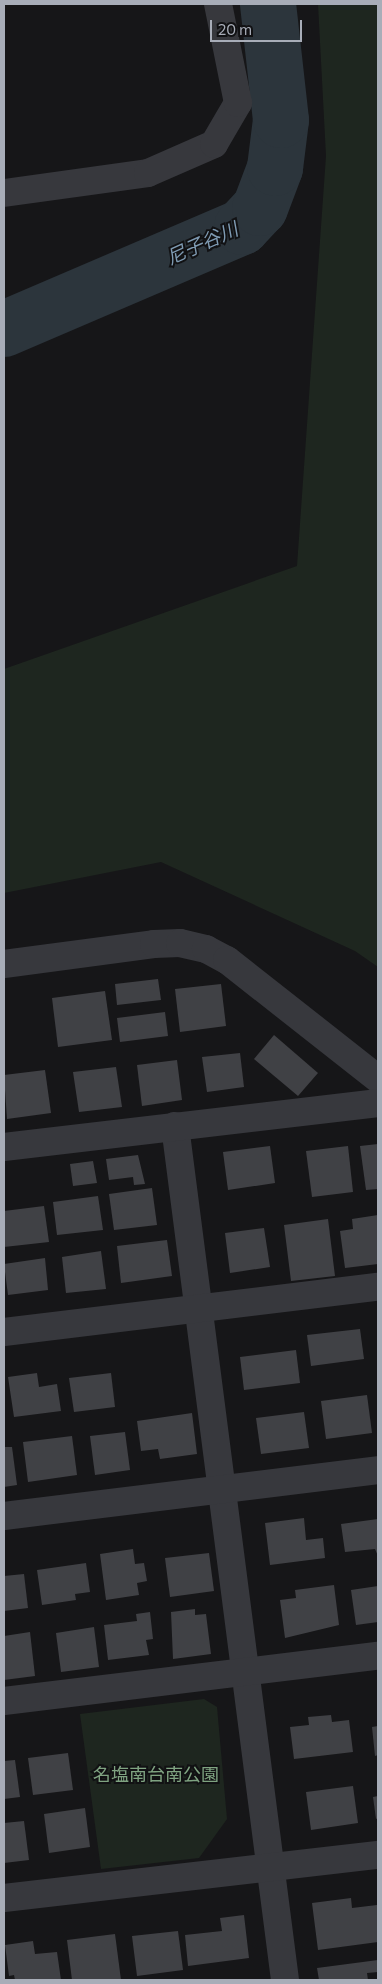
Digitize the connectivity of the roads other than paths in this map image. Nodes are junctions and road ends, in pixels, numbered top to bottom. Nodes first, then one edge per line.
1 (218, 4) edge
2 (4, 193) edge
3 (4, 964) edge
4 (378, 1079) edge
5 (378, 1103) edge
6 (175, 1126) junction
7 (4, 1147) edge
8 (378, 1288) edge
9 (198, 1309) junction
10 (4, 1332) edge
11 (378, 1470) edge
12 (224, 1490) junction
13 (4, 1516) edge
14 (378, 1656) edge
15 (246, 1673) junction
16 (4, 1701) edge
17 (378, 1855) edge
18 (271, 1868) junction
19 (4, 1898) edge
20 (285, 1980) edge

1 - 2 street
3 - 4 street
5 - 6 street
6 - 7 street
6 - 9 street
8 - 9 street
9 - 10 street
9 - 12 street
11 - 12 street
12 - 13 street
12 - 15 street
14 - 15 street
15 - 16 street
15 - 18 street
17 - 18 street
18 - 19 street
18 - 20 street

